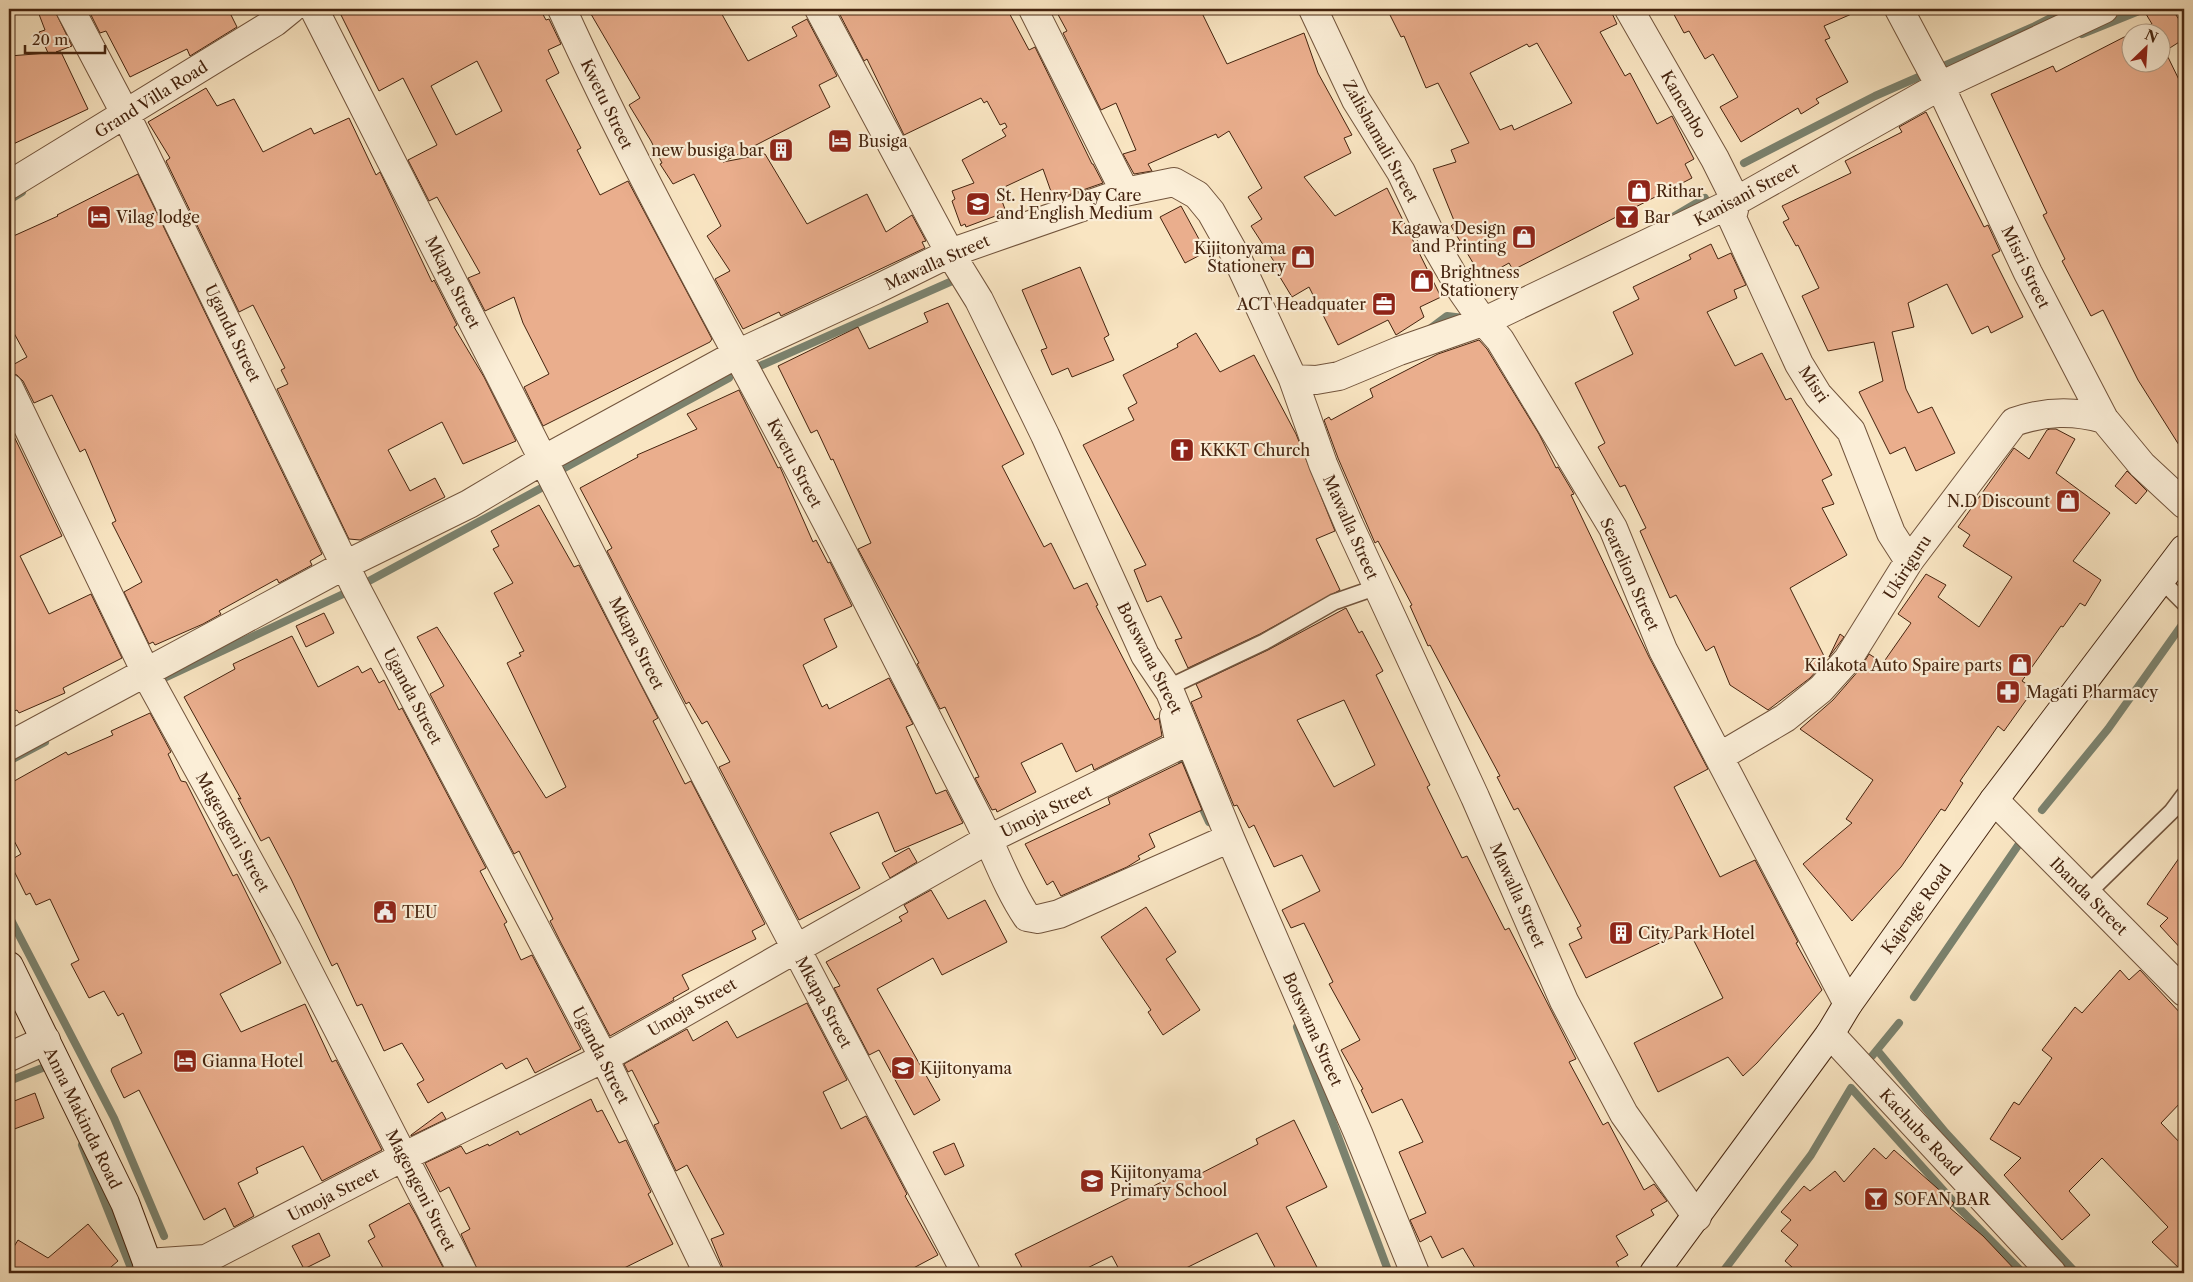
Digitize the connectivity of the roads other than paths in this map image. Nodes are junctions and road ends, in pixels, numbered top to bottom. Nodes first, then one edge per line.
1 (70, 9) edge
2 (291, 9) edge
3 (314, 9) edge
4 (562, 9) edge
5 (819, 9) edge
6 (1033, 9) edge
7 (1313, 9) edge
8 (1629, 9) edge
9 (1898, 9) edge
10 (2104, 9) edge
11 (1940, 86) junction
12 (126, 115) junction
13 (9, 185) edge
14 (1125, 192) junction
15 (1736, 201) junction
16 (950, 253) junction
17 (1485, 321) junction
18 (737, 354) junction
19 (1293, 380) junction
20 (9, 388) edge
21 (2104, 419) junction
22 (542, 460) junction
23 (2184, 504) edge
24 (2184, 549) edge
25 (1909, 561) junction
26 (346, 564) junction
27 (2161, 580) junction
28 (1378, 587) junction
29 (2184, 603) edge
30 (146, 672) junction
31 (1168, 690) junction
32 (9, 746) edge
33 (1719, 757) junction
34 (2184, 795) edge
35 (1994, 800) junction
36 (1230, 838) junction
37 (989, 839) junction
38 (2087, 894) junction
39 (796, 949) junction
40 (9, 966) edge
41 (2184, 992) edge
42 (1848, 1004) junction
43 (1830, 1034) junction
44 (46, 1040) junction
45 (9, 1056) edge
46 (604, 1058) junction
47 (405, 1156) junction
48 (1697, 1217) junction
49 (209, 1266) edge
50 (149, 1268) edge
51 (462, 1273) edge
52 (708, 1273) edge
53 (966, 1273) edge
54 (1415, 1273) edge
55 (1654, 1273) edge
56 (2052, 1273) edge

1 - 12 street, Uganda Street
2 - 12 street, Grand Villa Road
3 - 22 street, Mkapa Street
4 - 18 street, Kwetu Street
5 - 16 street, Botswana Street
6 - 14 street
7 - 17 street, Zalishamali Street
8 - 15 street, Kanembo
9 - 11 street, Misri Street
10 - 11 street, Kanisani Street
11 - 15 street, Kanisani Street
11 - 21 street, Misri Street
12 - 13 street, Grand Villa Road
12 - 26 street, Uganda Street
14 - 16 street, Mawalla Street
14 - 19 street, Mawalla Street
15 - 17 street, Kanisani Street
15 - 25 street, Misri
16 - 18 street, Mawalla Street
16 - 31 street, Botswana Street
17 - 19 street, Kanisani Street
17 - 33 street, Searelion Street
18 - 22 street, Mawalla Street
18 - 37 street, Kwetu Street
19 - 28 street, Mawalla Street
20 - 30 street, Magengeni Street
21 - 23 street, Misri Street
21 - 25 street, Ukiriguru
22 - 26 street, Mawalla Street
22 - 39 street, Mkapa Street
24 - 27 street, Kajenge Road
25 - 33 street, Ukiriguru
26 - 30 street, Mawalla Street
26 - 46 street, Uganda Street
27 - 29 lane
27 - 35 street, Kajenge Road
28 - 31 lane
28 - 48 street, Mawalla Street
30 - 32 street, Mawalla Street
30 - 47 street, Magengeni Street
31 - 36 street, Botswana Street
31 - 37 street, Umoja Street
33 - 42 street, Searelion Street
34 - 38 lane
35 - 38 street, Ibanda Street
35 - 42 street, Kajenge Road
36 - 37 street, Kwetu Street
36 - 54 street, Botswana Street
37 - 39 street, Umoja Street
38 - 41 street, Ibanda Street
39 - 46 street, Umoja Street
39 - 53 street, Mkapa Street
40 - 44 street, Anna Makinda Road
42 - 43 street, Kajenge Road
43 - 48 street, Kajenge Road
43 - 56 street, Kachube Road
44 - 45 street
44 - 50 street, Anna Makinda Road
46 - 47 street, Umoja Street
46 - 52 street, Uganda Street
47 - 49 street, Umoja Street
47 - 51 street, Magengeni Street
48 - 55 street, Kajenge Road
49 - 50 street, Umoja Street

